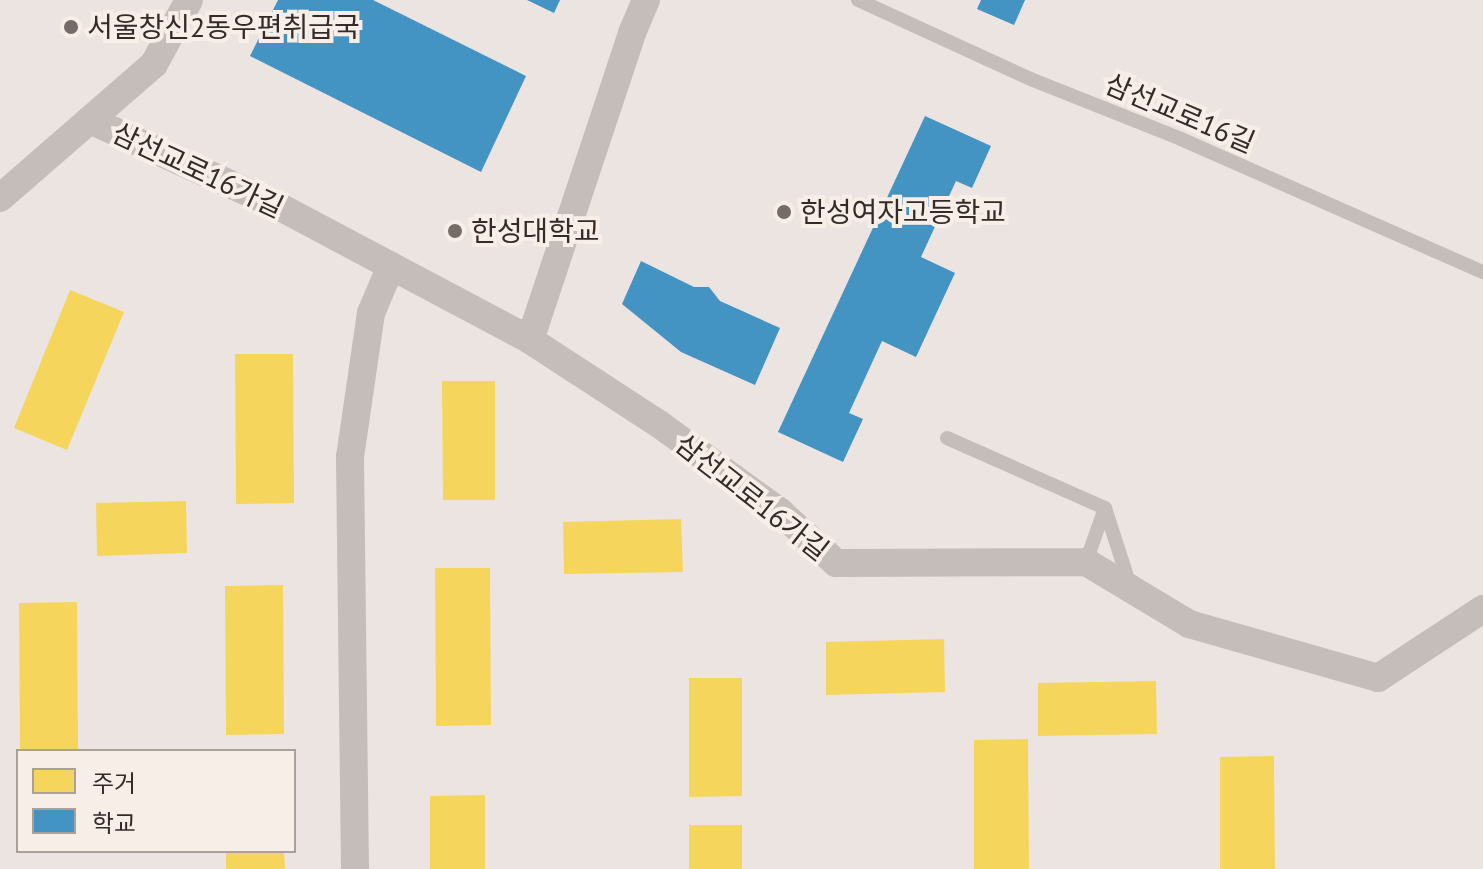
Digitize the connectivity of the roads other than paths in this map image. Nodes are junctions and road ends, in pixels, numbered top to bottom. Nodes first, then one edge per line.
1 (189, 0) edge
2 (646, 0) edge
3 (858, 0) edge
4 (90, 120) junction
5 (0, 198) edge
6 (391, 266) junction
7 (1483, 272) edge
8 (530, 340) junction
9 (947, 438) dead end
10 (1105, 508) junction
11 (1086, 562) junction
12 (1483, 609) edge
13 (1189, 624) junction
14 (355, 869) edge

1 - 4 street
2 - 8 street
3 - 7 lane, 삼선교로16길
4 - 5 street
4 - 6 street, 삼선교로16가길
6 - 8 street, 삼선교로16가길
6 - 14 street
8 - 11 street, 삼선교로16가길
9 - 10 lane
10 - 11 lane
10 - 13 lane
11 - 13 street
12 - 13 street

